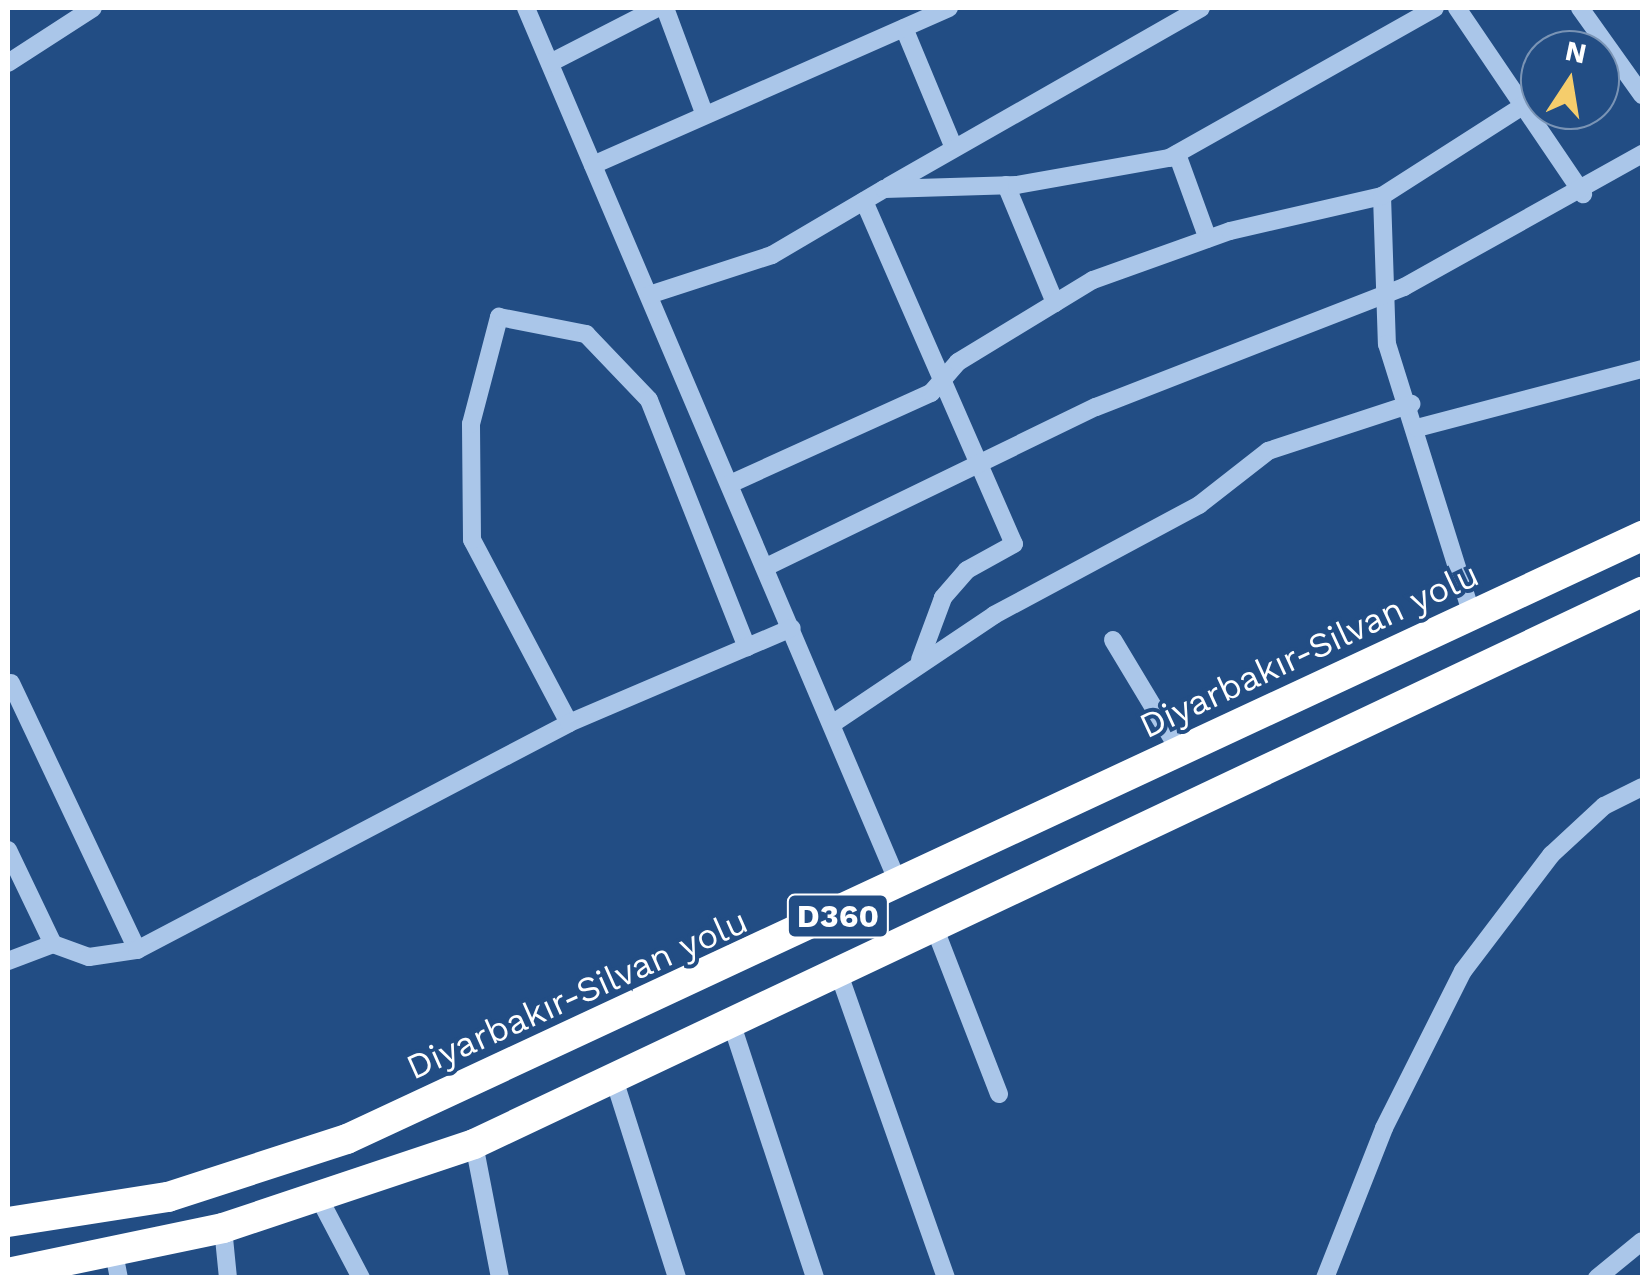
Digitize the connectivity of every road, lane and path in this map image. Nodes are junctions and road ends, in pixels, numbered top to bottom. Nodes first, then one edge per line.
1 (93, 8) edge
2 (526, 8) edge
3 (657, 8) edge
4 (665, 8) edge
5 (948, 8) edge
6 (1201, 8) edge
7 (1432, 8) edge
8 (1457, 8) edge
9 (1580, 8) edge
10 (926, 13) edge
11 (904, 28) junction
12 (1592, 30) edge
13 (8, 63) edge
14 (550, 63) junction
15 (1620, 71) edge
16 (1642, 95) edge
17 (1520, 102) edge
18 (1520, 108) edge
19 (704, 113) junction
20 (1539, 130) edge
21 (954, 148) junction
22 (1177, 154) junction
23 (1642, 154) edge
24 (594, 166) junction
25 (1006, 185) junction
26 (884, 189) junction
27 (1582, 194) junction
28 (1382, 196) junction
29 (864, 201) junction
30 (1208, 239) junction
31 (1385, 294) junction
32 (649, 295) junction
33 (1055, 303) junction
34 (1642, 369) edge
35 (944, 379) junction
36 (1411, 404) junction
37 (1417, 428) junction
38 (975, 465) junction
39 (730, 484) junction
40 (1642, 536) edge
41 (766, 567) junction
42 (1642, 592) edge
43 (1472, 616) junction
44 (792, 628) junction
45 (1112, 640) dead end
46 (748, 647) junction
47 (920, 660) junction
48 (11, 683) dead end
49 (835, 722) junction
50 (569, 724) junction
51 (1179, 750) junction
52 (1642, 787) edge
53 (8, 850) edge
54 (900, 888) junction
55 (935, 930) junction
56 (53, 944) junction
57 (137, 950) junction
58 (8, 960) edge
59 (839, 974) junction
60 (732, 1025) junction
61 (614, 1079) junction
62 (999, 1094) dead end
63 (474, 1144) junction
64 (318, 1196) junction
65 (8, 1222) edge
66 (223, 1228) junction
67 (1642, 1241) edge
68 (117, 1265) edge
69 (8, 1273) edge
70 (228, 1278) edge
71 (362, 1278) edge
72 (500, 1278) edge
73 (677, 1278) edge
74 (815, 1278) edge
75 (946, 1278) edge
76 (1324, 1278) edge
77 (1596, 1278) edge

1 - 13 street
2 - 14 street
3 - 14 street
4 - 19 street
5 - 10 street
6 - 21 street
7 - 22 street
8 - 17 street
9 - 12 street
10 - 11 street
11 - 19 street
11 - 21 street
14 - 24 street
15 - 16 street
18 - 28 street
19 - 24 street
20 - 27 street
21 - 26 street
22 - 25 street
22 - 30 street
23 - 27 street
24 - 32 street
25 - 26 street
25 - 33 street
26 - 29 street
27 - 31 street
28 - 30 street
28 - 31 street
29 - 32 street
29 - 35 street
30 - 33 street
31 - 36 street
31 - 38 street
32 - 39 street
33 - 35 street
34 - 37 street
35 - 38 street
35 - 39 street
36 - 37 street
36 - 47 street
37 - 43 street
38 - 41 street
38 - 47 street
39 - 41 street
40 - 43 highway, Diyarbakır-Silvan yolu / D360
41 - 44 street
42 - 55 highway, D360
43 - 51 highway, Diyarbakır-Silvan yolu / D360
44 - 46 street
44 - 49 street
45 - 51 street
46 - 50 street
46 - 50 street
47 - 49 street
48 - 57 street
49 - 54 street
50 - 57 street
51 - 54 highway, Diyarbakır-Silvan yolu / D360
52 - 76 street
53 - 56 street
54 - 65 highway, Diyarbakır-Silvan yolu / D360
55 - 59 highway, D360
55 - 62 street
56 - 57 street
56 - 58 street
59 - 60 highway, D360
59 - 75 street
60 - 61 highway, D360
60 - 74 street
61 - 63 highway, D360
61 - 73 street
63 - 64 highway, D360
63 - 72 street
64 - 66 highway, D360
64 - 71 street
66 - 68 highway, D360
66 - 70 street
67 - 77 street
68 - 69 highway, D360

